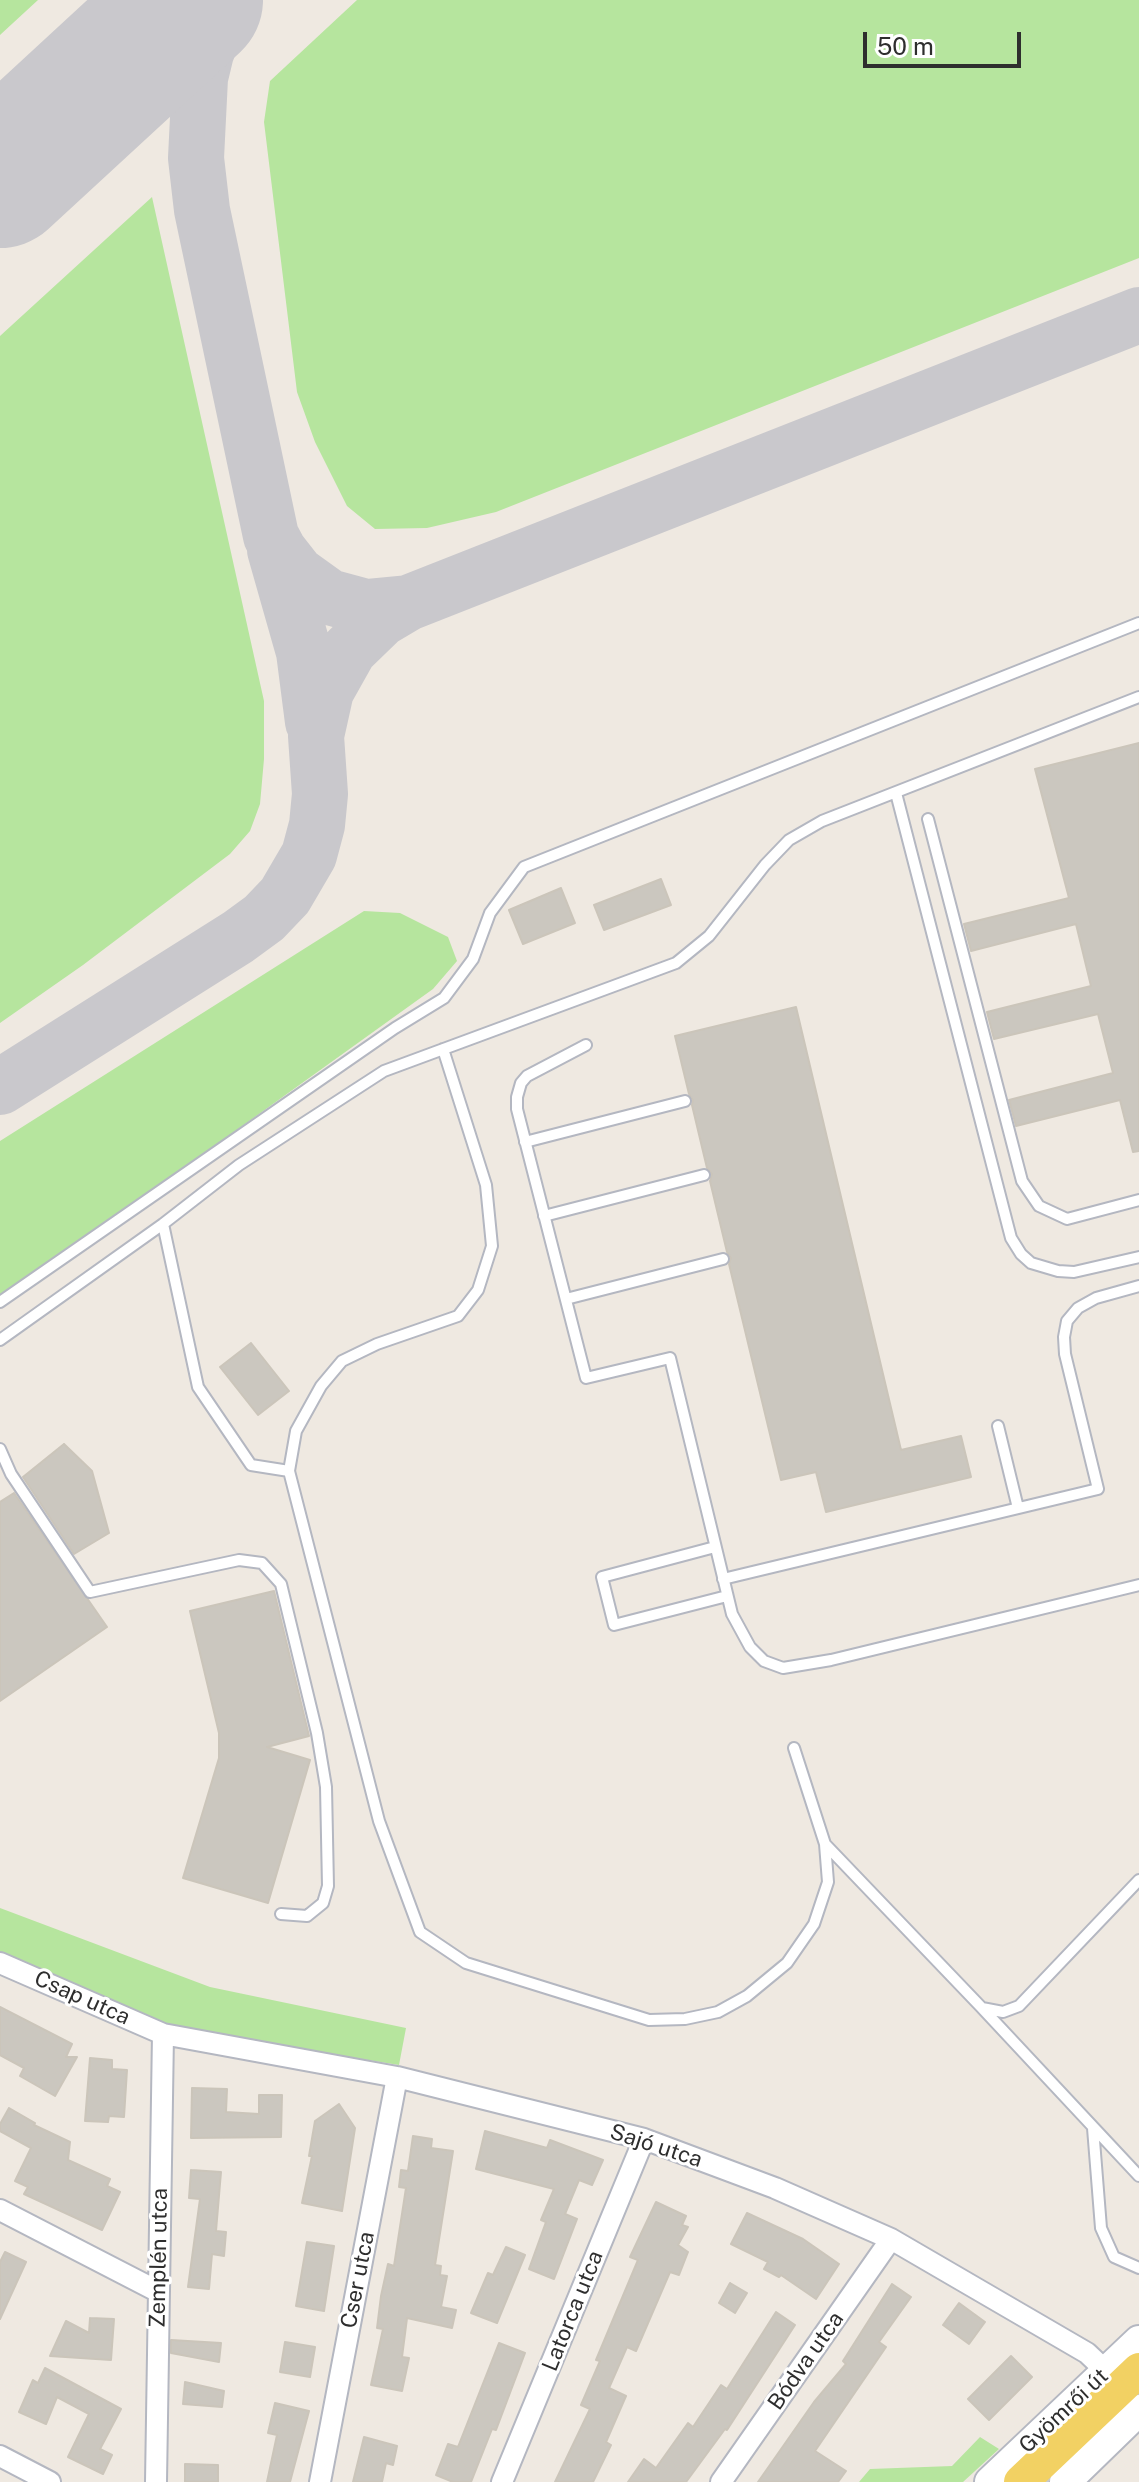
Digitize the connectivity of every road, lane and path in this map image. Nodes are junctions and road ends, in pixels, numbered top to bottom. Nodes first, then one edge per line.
1 (1139, 623) edge
2 (1139, 697) edge
3 (896, 793) junction
4 (928, 819) dead end
5 (586, 1045) dead end
6 (443, 1049) junction
7 (685, 1101) dead end
8 (525, 1142) junction
9 (704, 1175) dead end
10 (1139, 1200) edge
11 (544, 1216) junction
12 (163, 1224) junction
13 (1139, 1257) edge
14 (723, 1259) dead end
15 (1139, 1286) edge
16 (566, 1299) junction
17 (0, 1302) edge
18 (0, 1340) edge
19 (998, 1426) dead end
20 (0, 1449) edge
21 (289, 1471) junction
22 (1018, 1508) junction
23 (715, 1547) junction
24 (723, 1579) junction
25 (1139, 1585) edge
26 (727, 1596) junction
27 (794, 1748) dead end
28 (825, 1844) junction
29 (1139, 1880) edge
30 (281, 1914) dead end
31 (0, 1963) edge
32 (982, 2008) junction
33 (163, 2034) junction
34 (397, 2077) junction
35 (1093, 2128) junction
36 (644, 2139) junction
37 (1139, 2176) edge
38 (0, 2210) edge
39 (891, 2239) junction
40 (1139, 2268) edge
41 (159, 2292) junction
42 (1139, 2341) edge
43 (1123, 2370) edge
44 (1139, 2410) edge
45 (0, 2456) edge
46 (50, 2482) edge
47 (156, 2482) edge
48 (320, 2482) edge
49 (502, 2482) edge
50 (721, 2482) edge
51 (990, 2482) edge
52 (1021, 2482) edge
53 (1065, 2482) edge

1 - 17 lane
2 - 3 lane
3 - 6 lane
3 - 13 lane
4 - 10 lane
5 - 8 lane
6 - 12 lane
6 - 21 lane
7 - 8 lane
8 - 11 lane
9 - 11 lane
11 - 16 lane
12 - 18 lane
12 - 21 lane
14 - 16 lane
15 - 22 lane
16 - 23 lane
19 - 22 lane
20 - 30 lane
21 - 28 lane
22 - 24 lane
23 - 24 lane
23 - 26 lane
24 - 26 lane
25 - 26 lane
27 - 28 lane
28 - 32 lane
29 - 32 lane
31 - 33 street, Csap utca
32 - 35 lane
33 - 34 street, Sajó utca
33 - 41 street, Zemplén utca
34 - 36 street, Sajó utca
34 - 48 street, Cser utca
35 - 37 lane
35 - 40 lane
36 - 39 street, Sajó utca
36 - 49 street, Latorca utca
38 - 41 street
39 - 43 street, Sajó utca
39 - 50 street, Bódva utca
41 - 47 street, Zemplén utca
42 - 43 street, Gyömrői út
43 - 51 street, Gyömrői út
43 - 52 main road
44 - 53 street
45 - 46 street

